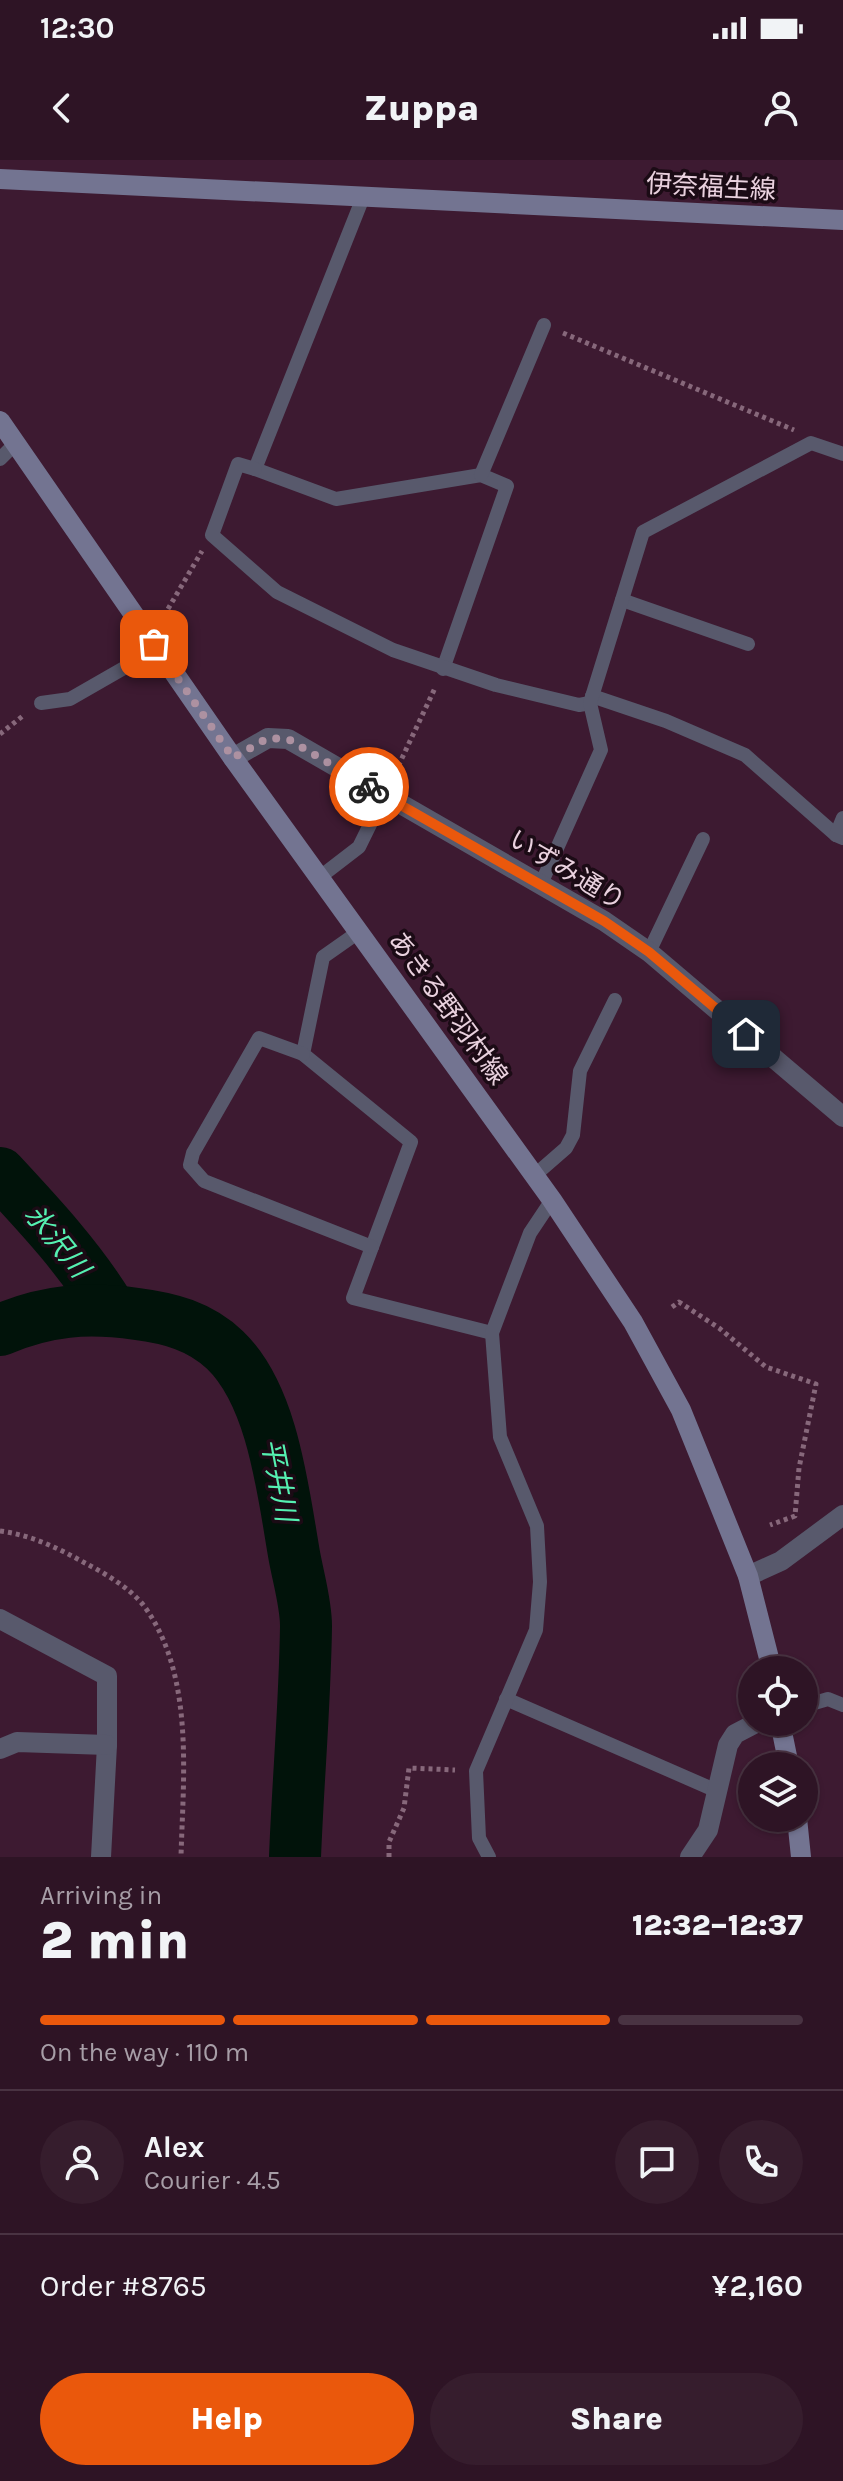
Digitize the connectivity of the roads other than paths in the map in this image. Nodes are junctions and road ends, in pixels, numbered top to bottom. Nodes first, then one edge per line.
1 (0, 179) edge
2 (364, 195) junction
3 (843, 220) edge
4 (544, 325) road end
5 (0, 421) edge
6 (17, 442) junction
7 (843, 454) edge
8 (0, 459) edge
9 (255, 469) junction
10 (481, 475) junction
11 (622, 600) junction
12 (154, 644) junction
13 (748, 644) dead end
14 (443, 669) junction
15 (591, 699) junction
16 (41, 703) road end
17 (233, 758) junction
18 (384, 796) junction
19 (843, 818) edge
20 (840, 836) edge
21 (703, 839) dead end
22 (320, 877) junction
23 (541, 884) junction
24 (360, 931) junction
25 (649, 952) junction
26 (615, 1000) dead end
27 (303, 1054) junction
28 (843, 1117) edge
29 (535, 1175) junction
30 (552, 1200) junction
31 (372, 1247) junction
32 (492, 1333) junction
33 (843, 1515) edge
34 (748, 1576) junction
35 (0, 1619) edge
36 (768, 1656) edge
37 (506, 1699) junction
38 (818, 1702) edge
39 (843, 1705) edge
40 (738, 1732) edge
41 (107, 1745) junction
42 (0, 1749) edge
43 (717, 1791) junction
44 (798, 1832) edge
45 (101, 1857) edge
46 (489, 1857) edge
47 (690, 1857) edge
48 (801, 1857) edge

1 - 2 main road, 伊奈福生線
2 - 3 main road, 伊奈福生線
2 - 9 lane
4 - 10 lane
5 - 6 main road, あきる野羽村線
6 - 8 lane
6 - 12 main road, あきる野羽村線
7 - 11 lane
9 - 10 lane
9 - 14 lane
10 - 14 lane
11 - 13 lane
11 - 15 lane
12 - 16 lane
12 - 17 main road, あきる野羽村線
14 - 15 lane
15 - 20 lane
15 - 23 lane
17 - 18 street, いずみ通り
17 - 22 main road, あきる野羽村線
18 - 22 lane
18 - 23 street, いずみ通り
19 - 20 lane
21 - 25 lane
22 - 24 main road, あきる野羽村線
23 - 25 street, いずみ通り
24 - 27 lane
24 - 29 main road, あきる野羽村線
25 - 28 street, いずみ通り
26 - 29 lane
27 - 31 lane
27 - 31 lane
29 - 30 main road, あきる野羽村線
30 - 32 lane
30 - 34 main road, あきる野羽村線
31 - 32 lane
32 - 37 lane
33 - 34 street
34 - 36 main road, あきる野羽村線
35 - 41 street
37 - 43 lane
37 - 46 lane
38 - 39 lane
40 - 43 street
41 - 42 street
41 - 45 street
43 - 47 street
44 - 48 main road

